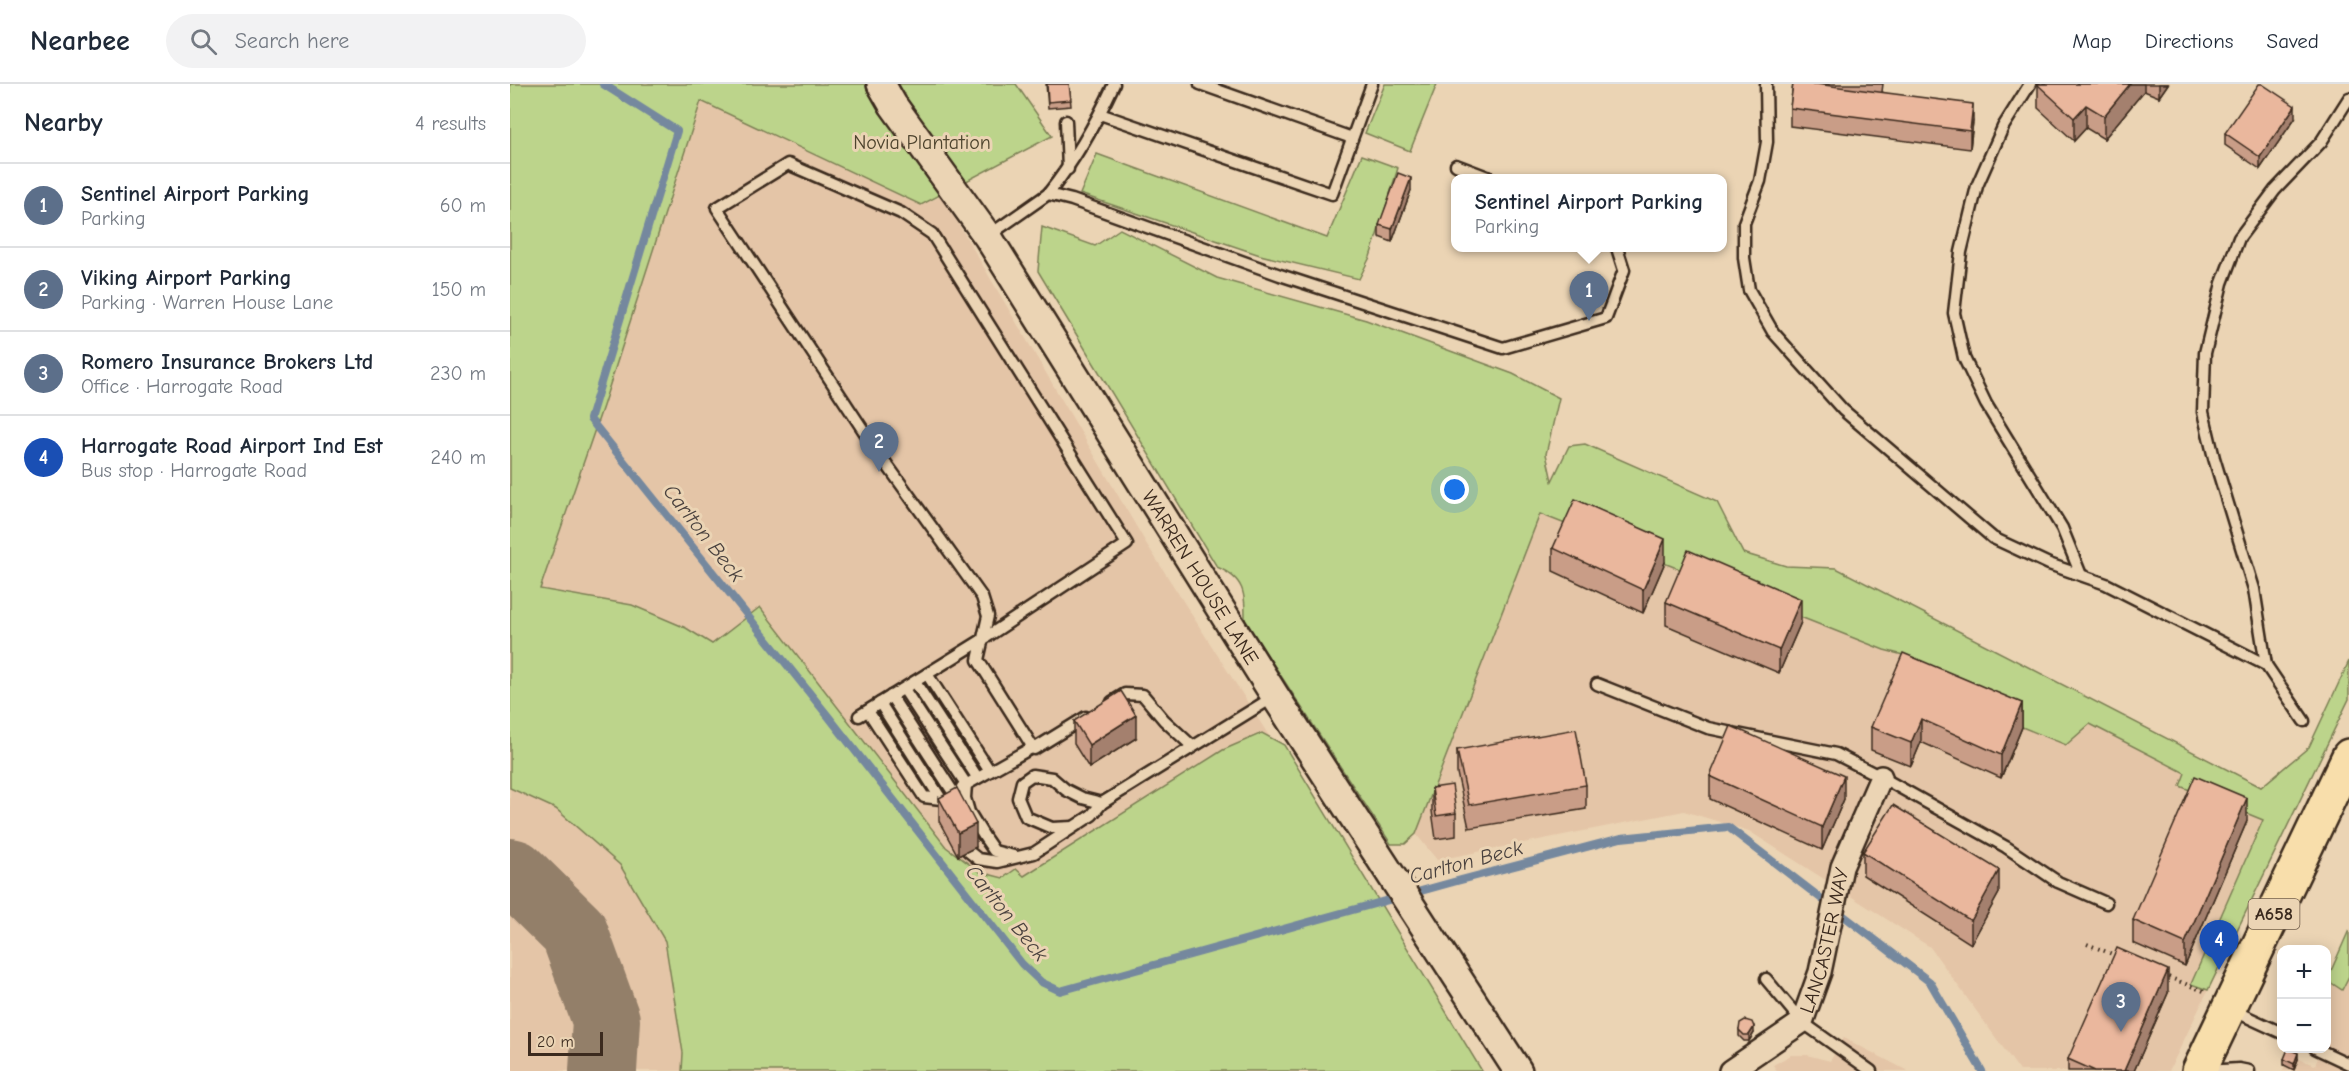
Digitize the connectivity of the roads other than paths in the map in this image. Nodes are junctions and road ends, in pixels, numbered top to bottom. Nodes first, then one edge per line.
1 (881, 84) edge
2 (1114, 84) edge
3 (1200, 84) edge
4 (1372, 84) edge
5 (1766, 84) edge
6 (2030, 84) edge
7 (2349, 98) edge
8 (1100, 114) junction
9 (1066, 120) dead end
10 (1352, 138) junction
11 (1456, 165) dead end
12 (1068, 169) junction
13 (1480, 174) edge
14 (1048, 194) junction
15 (988, 237) junction
16 (1618, 252) edge
17 (2081, 575) junction
18 (982, 640) junction
19 (2266, 665) junction
20 (927, 674) junction
21 (915, 681) junction
22 (1597, 684) dead end
23 (904, 689) junction
24 (891, 696) junction
25 (1275, 696) junction
26 (880, 703) junction
27 (2304, 721) dead end
28 (1192, 746) junction
29 (1033, 747) junction
30 (2349, 756) edge
31 (989, 770) junction
32 (977, 777) junction
33 (1881, 777) junction
34 (966, 784) junction
35 (952, 792) junction
36 (943, 803) junction
37 (1102, 803) junction
38 (1074, 827) junction
39 (968, 851) edge
40 (1017, 857) junction
41 (2106, 903) dead end
42 (1766, 979) dead end
43 (2230, 1006) junction
44 (1802, 1022) junction
45 (2277, 1030) edge
46 (2326, 1053) edge
47 (2349, 1064) edge
48 (1518, 1071) edge
49 (1730, 1071) edge
50 (1871, 1071) edge
51 (2199, 1071) edge
52 (2206, 1071) edge
53 (2249, 1071) edge

1 - 15 street, WARREN HOUSE LANE
2 - 8 lane
3 - 10 lane
4 - 10 lane
5 - 17 lane
6 - 17 lane
7 - 19 lane
8 - 10 lane
8 - 12 lane
9 - 12 lane
11 - 13 lane
12 - 14 lane
14 - 15 lane
14 - 16 lane
15 - 25 street, WARREN HOUSE LANE
17 - 19 lane
18 - 18 lane
18 - 20 lane
18 - 29 lane
19 - 27 lane
20 - 21 lane
20 - 31 lane
21 - 23 lane
21 - 32 lane
22 - 33 lane
23 - 24 lane
23 - 34 lane
24 - 26 lane
24 - 35 lane
25 - 28 lane
25 - 48 street, WARREN HOUSE LANE
26 - 36 lane
26 - 36 lane
28 - 29 lane
28 - 37 lane
29 - 31 lane
30 - 43 highway, A658
31 - 32 lane
32 - 34 lane
33 - 41 lane
33 - 44 street, LANCASTER WAY
34 - 35 lane
34 - 40 lane
35 - 36 lane
37 - 38 lane
37 - 38 lane
38 - 40 lane
39 - 40 lane
42 - 44 lane
43 - 45 lane
43 - 51 highway, A658
44 - 49 street, LANCASTER WAY
44 - 50 lane
46 - 47 lane
52 - 53 lane

